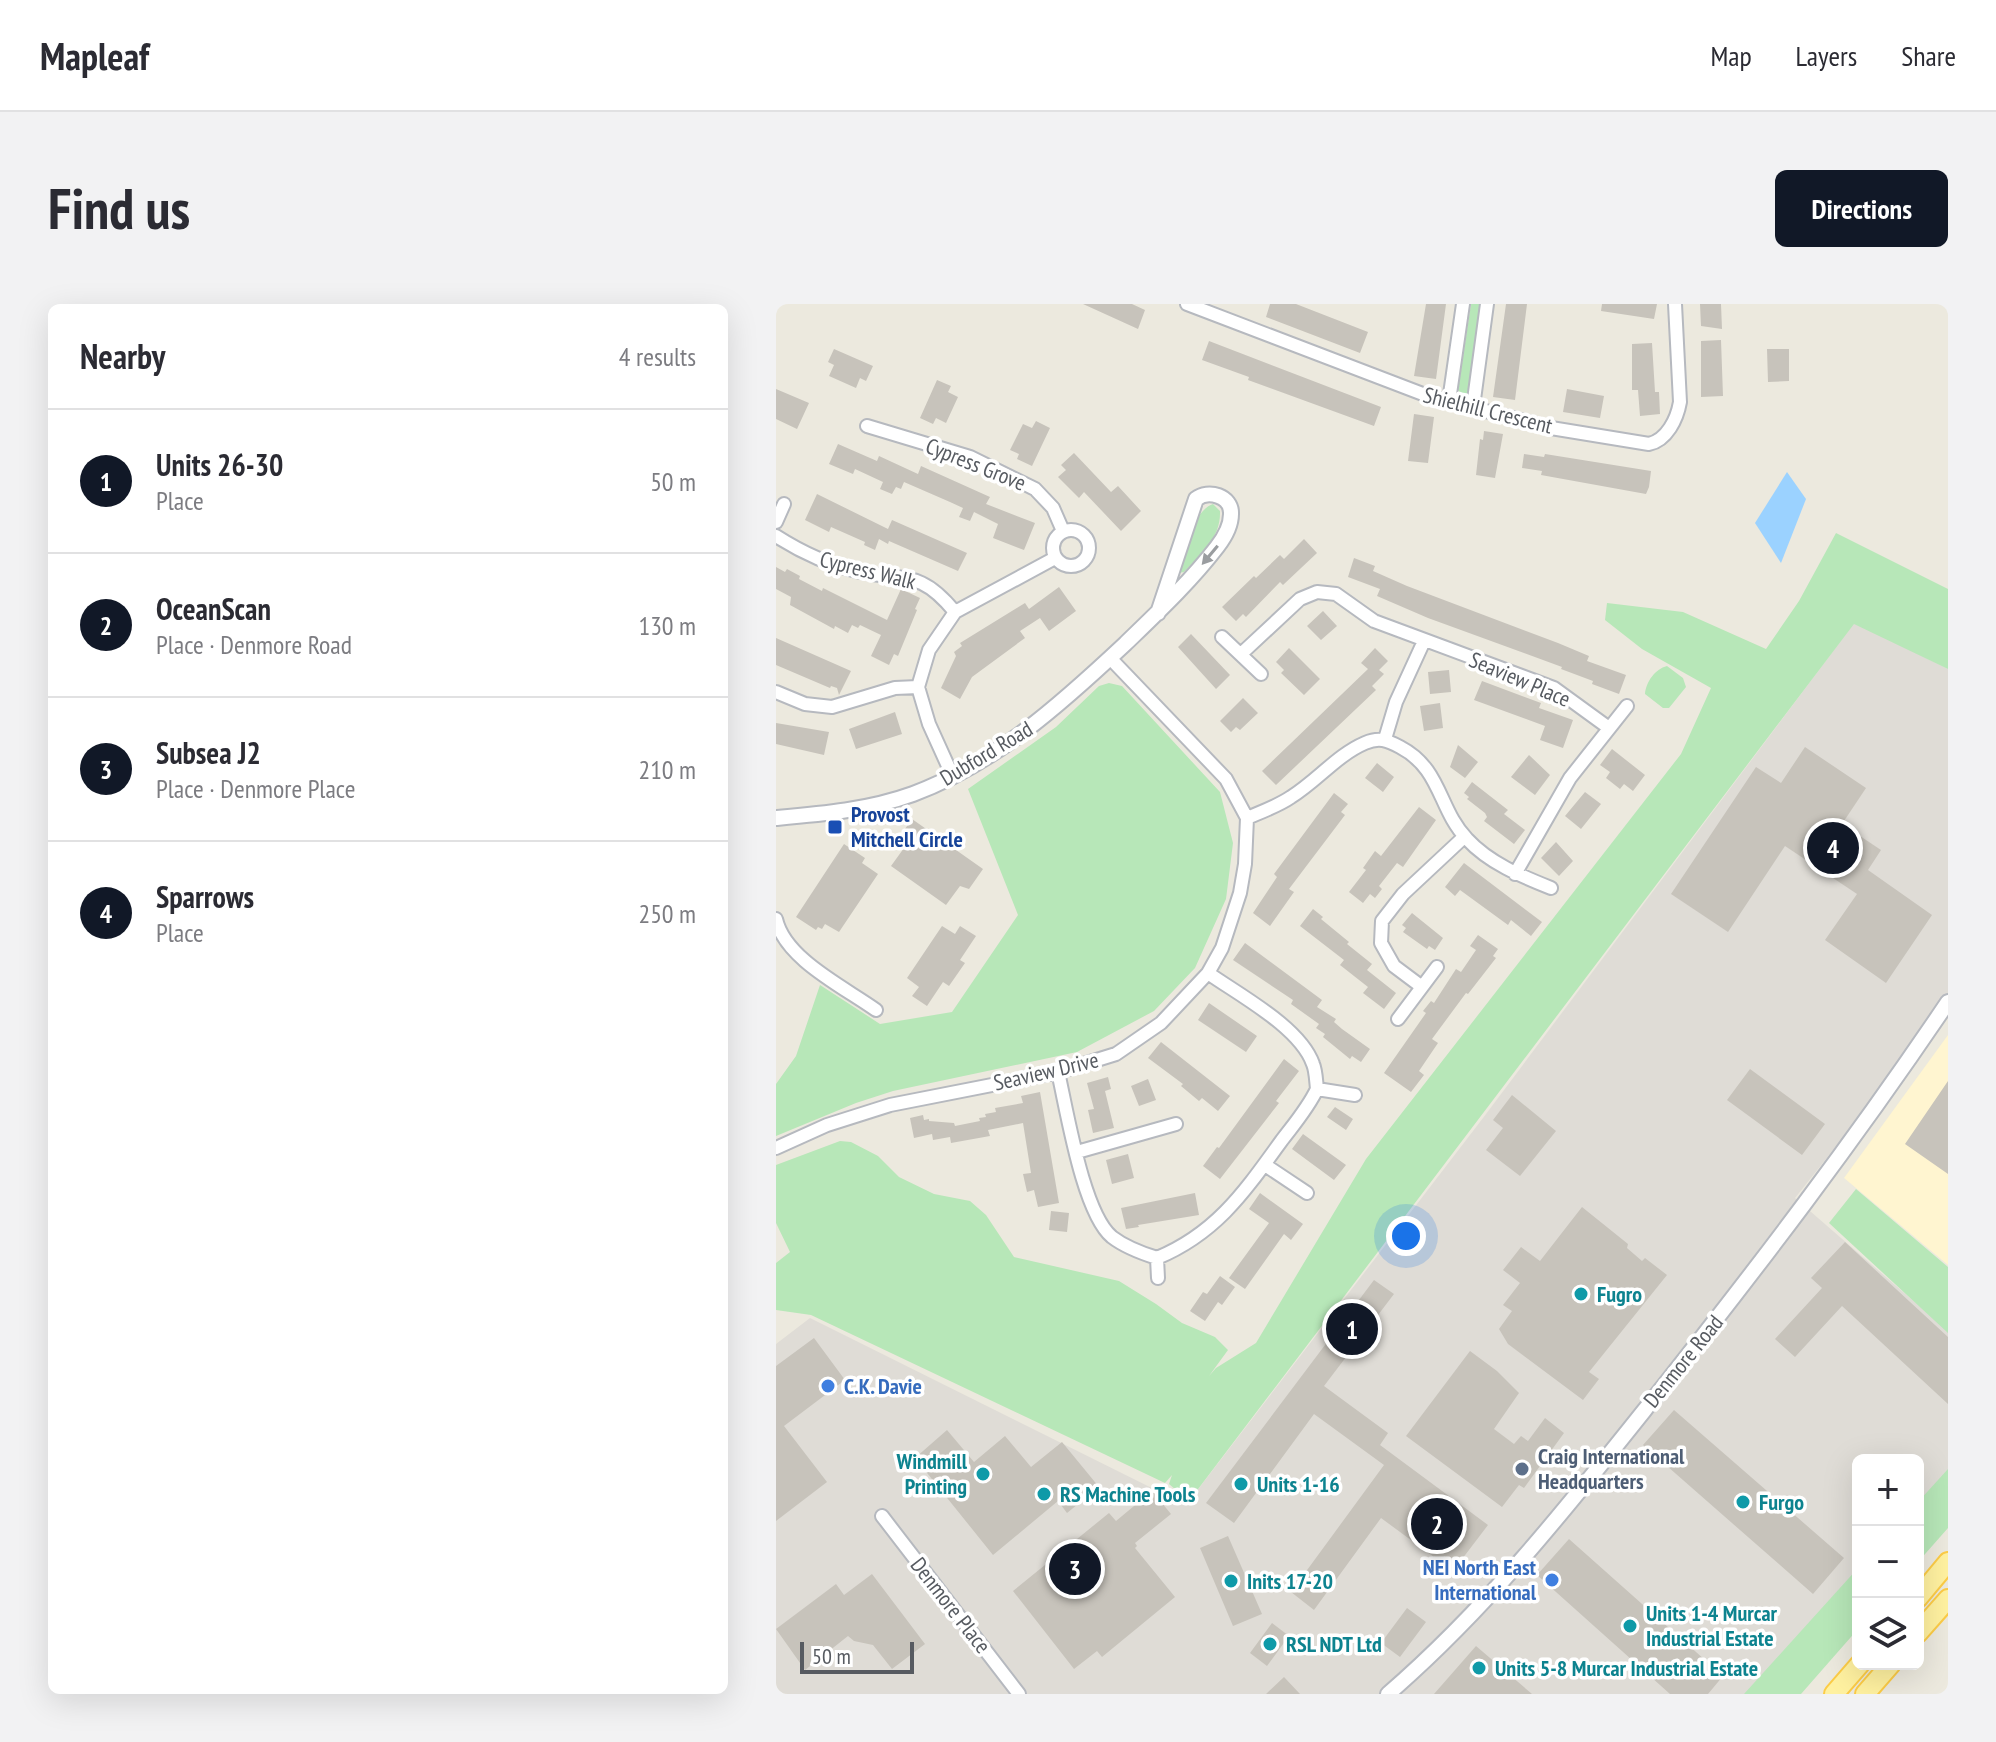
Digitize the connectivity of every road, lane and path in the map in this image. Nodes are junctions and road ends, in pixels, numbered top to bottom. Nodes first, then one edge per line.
1 (1187, 304) edge
2 (1463, 304) edge
3 (1487, 304) edge
4 (1675, 304) edge
5 (1449, 401) junction
6 (1473, 407) junction
7 (867, 426) dead end
8 (784, 504) dead end
9 (776, 522) edge
10 (1063, 531) junction
11 (776, 536) edge
12 (1055, 558) junction
13 (955, 612) junction
14 (1158, 613) junction
15 (1222, 637) dead end
16 (1424, 641) junction
17 (1241, 654) junction
18 (1110, 658) junction
19 (1261, 674) dead end
20 (918, 687) junction
21 (776, 692) edge
22 (1627, 706) dead end
23 (1609, 728) junction
24 (1385, 739) junction
25 (953, 777) junction
26 (776, 818) edge
27 (1247, 818) junction
28 (1464, 837) junction
29 (1515, 874) junction
30 (1551, 888) dead end
31 (776, 919) edge
32 (778, 936) edge
33 (1437, 967) dead end
34 (1208, 973) junction
35 (1422, 987) junction
36 (1948, 1002) edge
37 (876, 1010) dead end
38 (1398, 1019) dead end
39 (1058, 1072) junction
40 (1317, 1089) junction
41 (1355, 1095) dead end
42 (1176, 1124) dead end
43 (776, 1148) edge
44 (1077, 1152) junction
45 (1265, 1165) junction
46 (1307, 1193) dead end
47 (1157, 1258) junction
48 (1158, 1278) dead end
49 (882, 1516) dead end
50 (1948, 1562) edge
51 (1924, 1591) edge
52 (1948, 1599) edge
53 (1924, 1626) edge
54 (1855, 1670) edge
55 (1886, 1670) edge
56 (1019, 1694) edge
57 (1388, 1694) edge
58 (1834, 1694) edge
59 (1865, 1694) edge

1 - 5 street, Shielhill Crescent
2 - 5 street
3 - 6 street
4 - 6 street, Shielhill Crescent
5 - 6 street, Shielhill Crescent
7 - 10 street, Cypress Grove
8 - 9 street
10 - 12 street
10 - 12 street, Cypress Grove
11 - 13 street, Cypress Walk
12 - 13 street, Cypress Grove
13 - 20 street, Cypress Grove
14 -> 14 street, Dubford Road
14 - 18 street, Dubford Road
15 - 17 street
16 - 17 street, Seaview Place
16 - 23 street, Seaview Place
16 - 24 street
17 - 19 street
18 - 25 street, Dubford Road
18 - 27 street
20 - 21 street
20 - 25 street
22 - 23 street
23 - 29 street
24 - 27 street
24 - 28 street
25 - 26 street, Dubford Road
27 - 34 street, Seaview Drive
28 - 29 street
28 - 35 street
29 - 30 street
31 - 32 street
32 - 37 street
33 - 35 street
34 - 39 street, Seaview Drive
34 - 40 street
35 - 38 street
36 - 57 street, Denmore Road
39 - 43 street, Seaview Drive
39 - 44 street
40 - 41 street
40 - 45 street
42 - 44 street
44 - 47 street
45 - 46 street
45 - 47 street
47 - 48 street
49 - 56 street, Denmore Place
50 - 51 main road
52 - 53 main road
54 - 58 main road
55 - 59 main road

